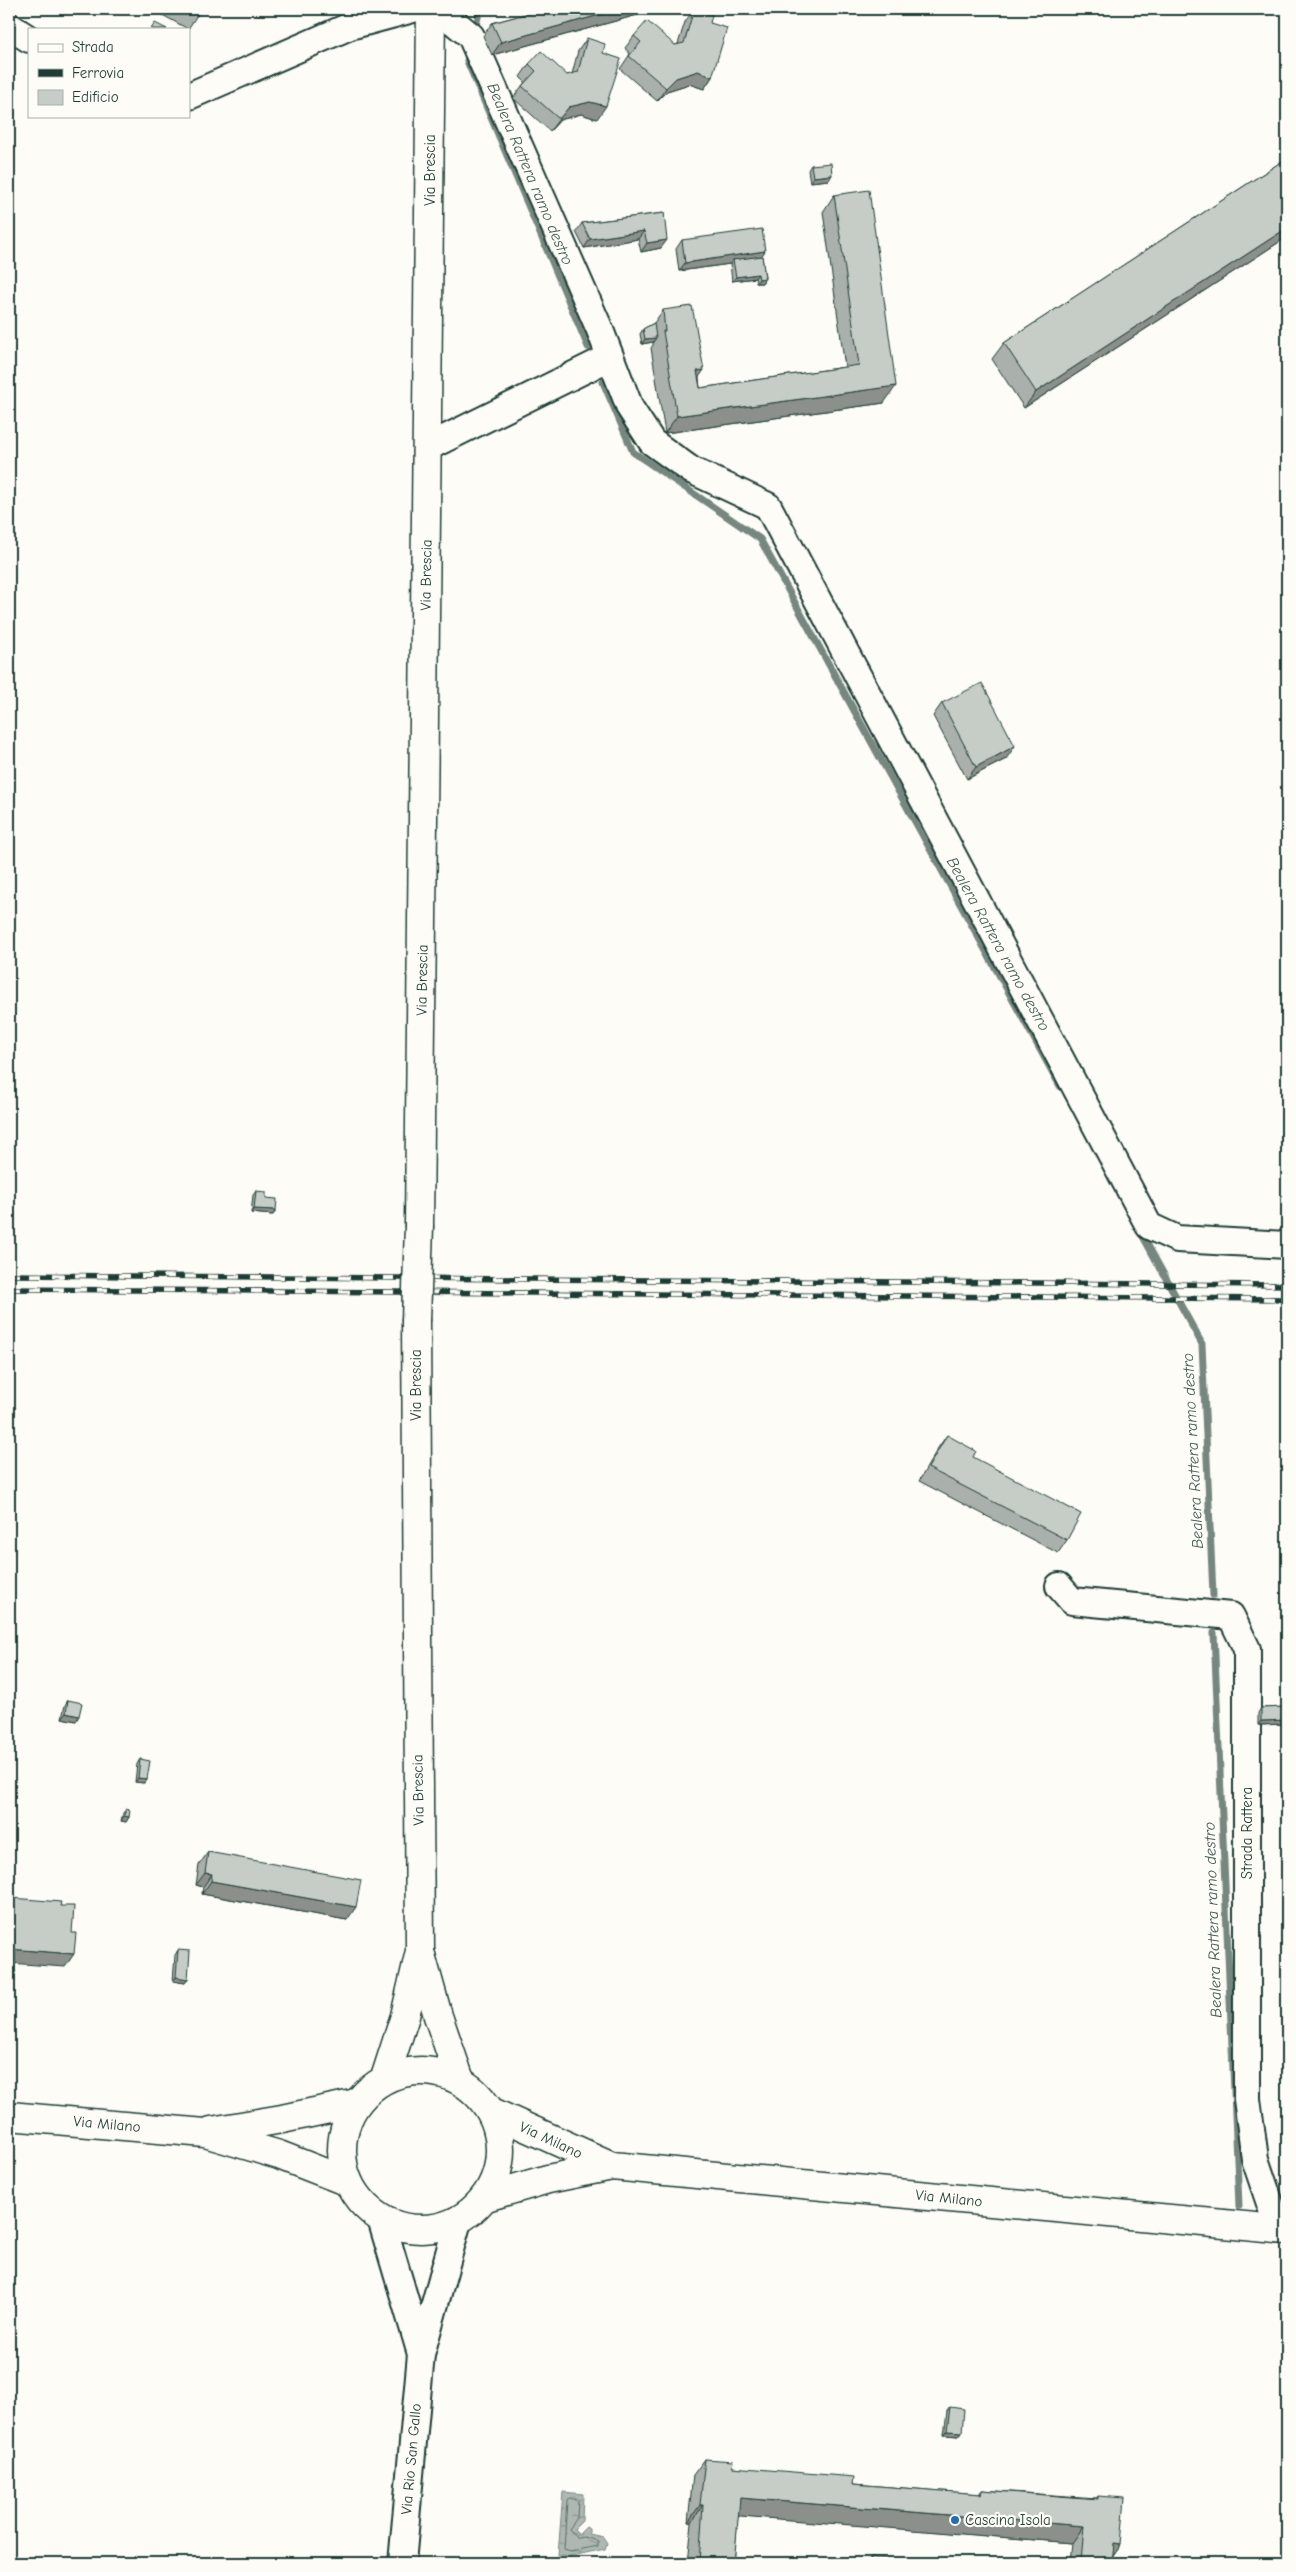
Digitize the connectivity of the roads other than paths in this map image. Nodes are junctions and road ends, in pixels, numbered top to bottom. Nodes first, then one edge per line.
1 (413, 9) edge
2 (431, 9) edge
3 (438, 9) edge
4 (9, 26) edge
5 (28, 38) edge
6 (190, 96) edge
7 (610, 357) junction
8 (428, 447) junction
9 (1287, 1245) edge
10 (1059, 1586) dead end
11 (420, 1951) junction
12 (385, 2078) junction
13 (460, 2080) junction
14 (357, 2103) junction
15 (492, 2112) junction
16 (9, 2116) edge
17 (204, 2132) junction
18 (612, 2166) junction
19 (348, 2182) junction
20 (486, 2197) junction
21 (382, 2219) junction
22 (458, 2221) junction
23 (1283, 2230) edge
24 (421, 2354) junction
25 (402, 2563) edge

1 - 6 street
2 - 8 main road, Via Brescia
3 - 7 street
4 - 5 street
7 - 8 street
7 - 9 street
8 - 11 main road, Via Brescia, bridge
10 - 23 street, Strada Rattera
11 - 12 main road
11 - 13 main road
12 - 13 main road
12 - 14 main road
13 - 15 main road
14 - 17 main road, Via Milano
14 - 19 main road
15 - 18 main road, Via Milano
15 - 20 main road
16 - 17 main road, Via Milano
17 - 19 main road, Via Milano
18 - 20 main road, Via Milano
18 - 23 main road, Via Milano
19 - 21 main road
20 - 22 main road
21 - 22 main road
21 - 24 street, Via Rio San Gallo
22 - 24 street, Via Rio San Gallo
24 - 25 street, Via Rio San Gallo

